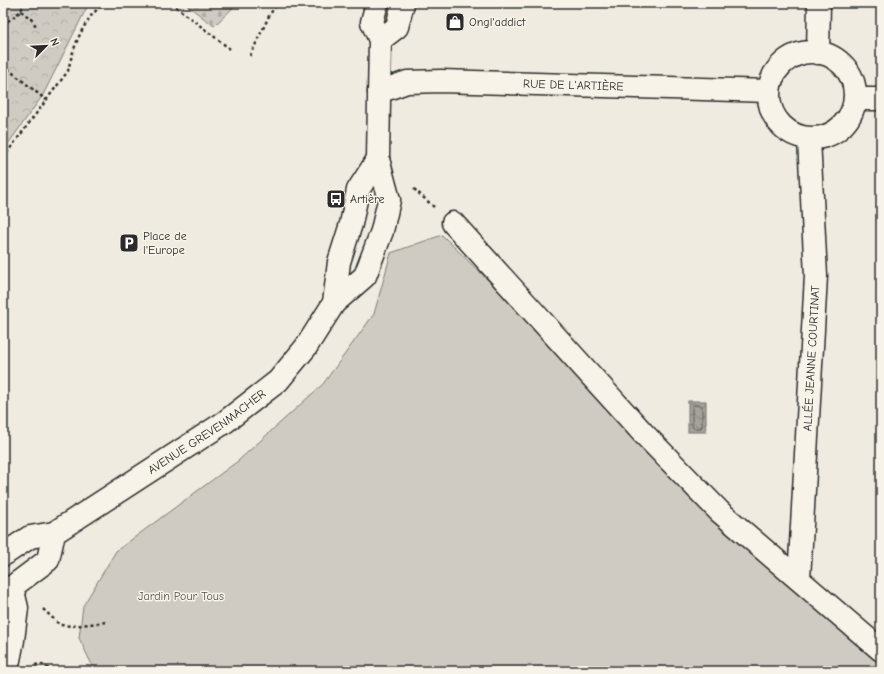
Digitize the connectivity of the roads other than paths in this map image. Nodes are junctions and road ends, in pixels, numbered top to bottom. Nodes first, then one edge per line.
1 (377, 3) edge
2 (403, 3) edge
3 (819, 3) edge
4 (380, 40) junction
5 (818, 53) junction
6 (769, 91) junction
7 (380, 92) junction
8 (855, 99) junction
9 (881, 99) edge
10 (809, 138) junction
11 (378, 159) junction
12 (453, 223) dead end
13 (334, 303) junction
14 (54, 533) junction
15 (3, 555) edge
16 (799, 579) junction
17 (8, 588) edge
18 (881, 650) edge
19 (6, 669) edge

1 - 4 street, AVENUE GREVENMACHER
2 - 4 street
3 - 5 street
4 - 7 street, AVENUE GREVENMACHER
5 - 6 street
5 - 8 street
6 - 7 street, RUE DE L'ARTIÈRE
6 - 10 street
7 - 11 street, AVENUE GREVENMACHER
8 - 9 street
8 - 10 street
10 - 16 street, ALLÉE JEANNE COURTINAT
11 - 13 street, AVENUE GREVENMACHER
11 - 13 street, AVENUE GREVENMACHER
12 - 16 street
13 - 14 street, AVENUE GREVENMACHER
14 - 15 street, AVENUE GREVENMACHER
14 - 17 street
16 - 18 street
17 - 19 street

